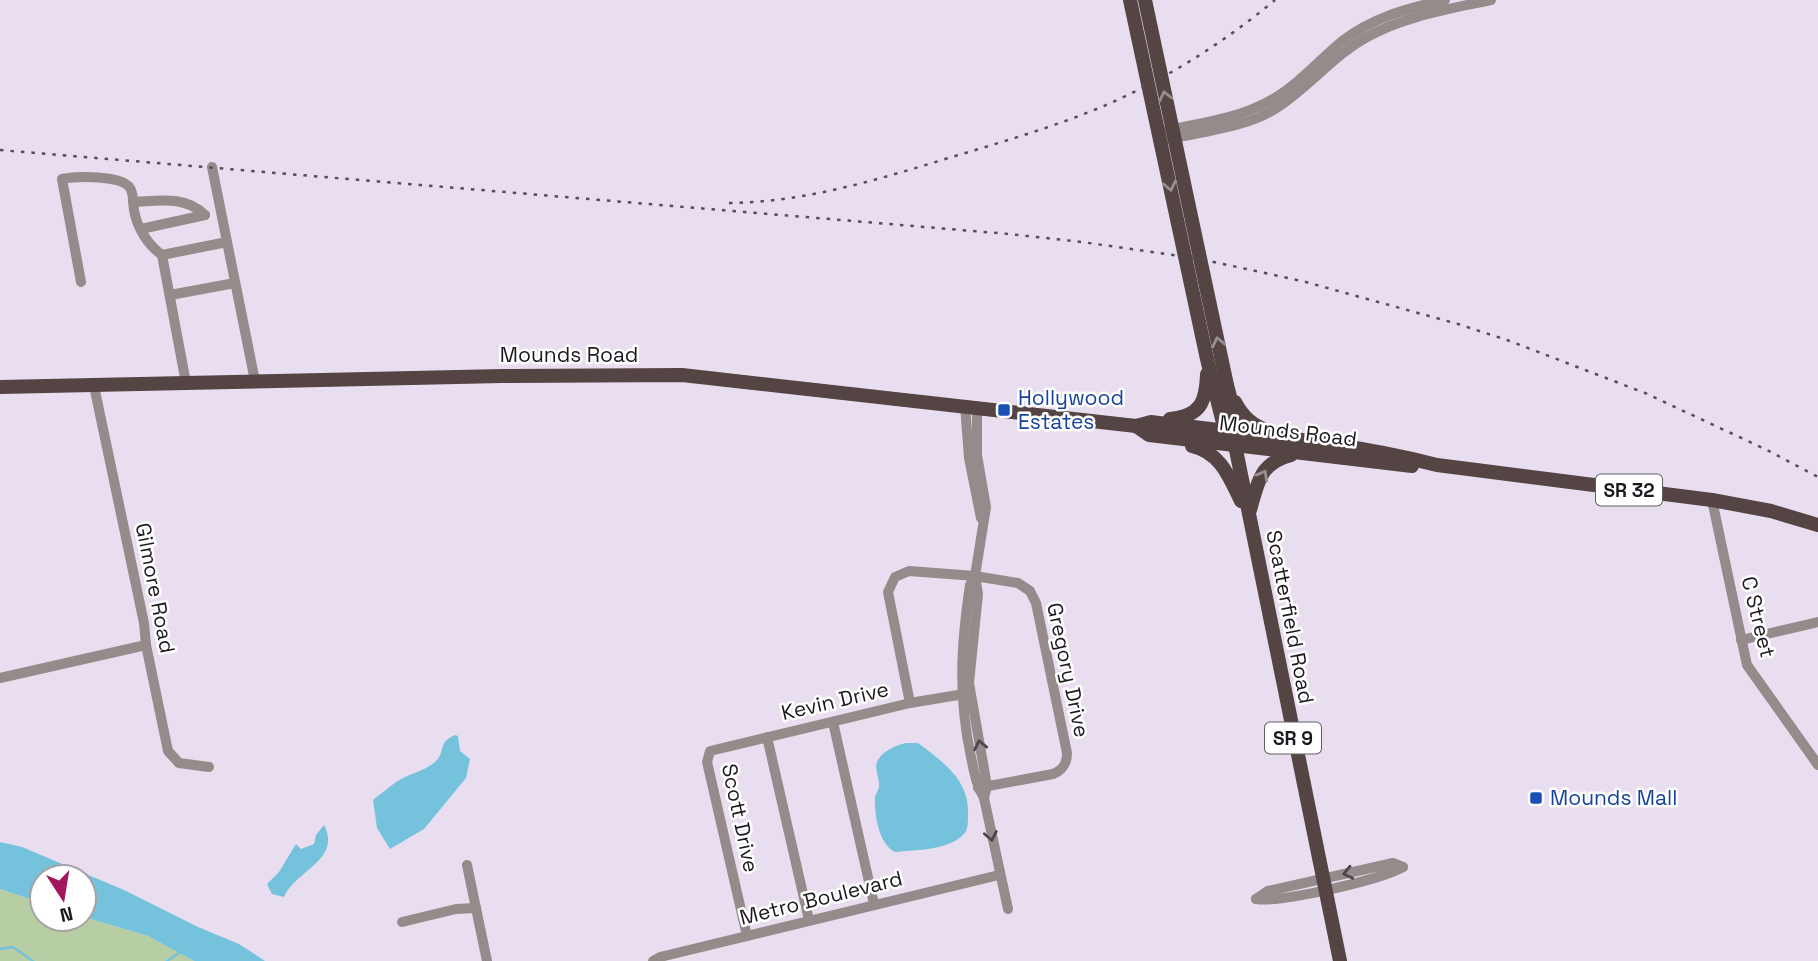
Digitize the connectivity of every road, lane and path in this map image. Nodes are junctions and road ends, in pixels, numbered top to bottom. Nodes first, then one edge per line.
1 (1130, 0) edge
2 (1145, 0) edge
3 (1445, 0) edge
4 (1491, 0) edge
5 (1167, 135) junction
6 (212, 167) dead end
7 (133, 202) junction
8 (141, 229) junction
9 (227, 242) junction
10 (162, 255) junction
11 (81, 282) dead end
12 (235, 283) junction
13 (170, 295) junction
14 (1207, 359) junction
15 (255, 381) junction
16 (186, 383) junction
17 (1227, 385) junction
18 (94, 386) junction
19 (0, 387) edge
20 (971, 406) junction
21 (1150, 428) junction
22 (1233, 436) junction
23 (1297, 447) junction
24 (1712, 500) junction
25 (1248, 515) junction
26 (1818, 525) edge
27 (975, 576) junction
28 (1818, 622) edge
29 (1741, 640) junction
30 (146, 645) junction
31 (0, 678) edge
32 (966, 693) junction
33 (910, 704) junction
34 (833, 722) junction
35 (768, 737) junction
36 (710, 751) joint
37 (1818, 765) edge
38 (209, 767) dead end
39 (983, 791) junction
40 (467, 865) dead end
41 (999, 875) junction
42 (1323, 884) junction
43 (874, 904) junction
44 (476, 908) junction
45 (1008, 909) dead end
46 (809, 920) junction
47 (402, 922) dead end
48 (747, 936) junction
49 (487, 961) edge
50 (653, 961) edge
51 (1340, 961) edge

1 - 5 main road, Scatterfield Road / SR 9
5 -> 2 main road, Scatterfield Road / SR 9
3 - 5 street
4 - 5 street
5 -> 14 main road, Scatterfield Road / SR 9
17 -> 5 main road, Scatterfield Road / SR 9
6 - 9 street
7 - 8 street
7 - 8 street
7 - 11 street
8 - 10 street
9 - 10 street
9 - 12 street
10 - 13 street
12 - 13 street
12 - 15 street
13 - 16 street
14 - 21 main road
14 - 22 main road, Scatterfield Road / SR 9
15 - 16 main road, Mounds Road
15 - 20 main road, Mounds Road
16 - 18 main road, Mounds Road
17 - 22 main road, Scatterfield Road / SR 9
17 - 23 main road
18 - 19 main road, Mounds Road
18 - 30 street, Gilmore Road
20 - 21 main road, Mounds Road
20 - 27 street
21 - 22 main road, Mounds Road
21 - 25 main road
22 - 23 main road, Mounds Road / SR 32
22 - 25 main road, Scatterfield Road / SR 9
23 - 24 main road, Mounds Road / SR 32
25 -> 23 main road
24 - 26 main road, Mounds Road / SR 32
24 - 29 street, C Street
25 - 42 main road, Scatterfield Road / SR 9
27 - 32 street
27 - 33 street
27 - 39 street, Gregory Drive
28 - 29 street
29 - 37 street, C Street
30 - 31 street
30 - 38 street, Gilmore Road
32 - 33 street, Kevin Drive
32 - 39 street
33 - 34 street, Kevin Drive
34 - 35 street, Kevin Drive
34 - 43 street
35 - 36 street, Kevin Drive
35 - 46 street
36 - 48 street, Scott Drive
39 -> 41 street
40 - 44 street
41 - 43 street, Metro Boulevard
41 - 45 street
42 - 42 street
42 -> 42 street
42 - 51 main road, Scatterfield Road / SR 9
43 - 46 street, Metro Boulevard
44 - 47 street
44 - 49 street
46 - 48 street, Metro Boulevard
48 - 50 street, Metro Boulevard

